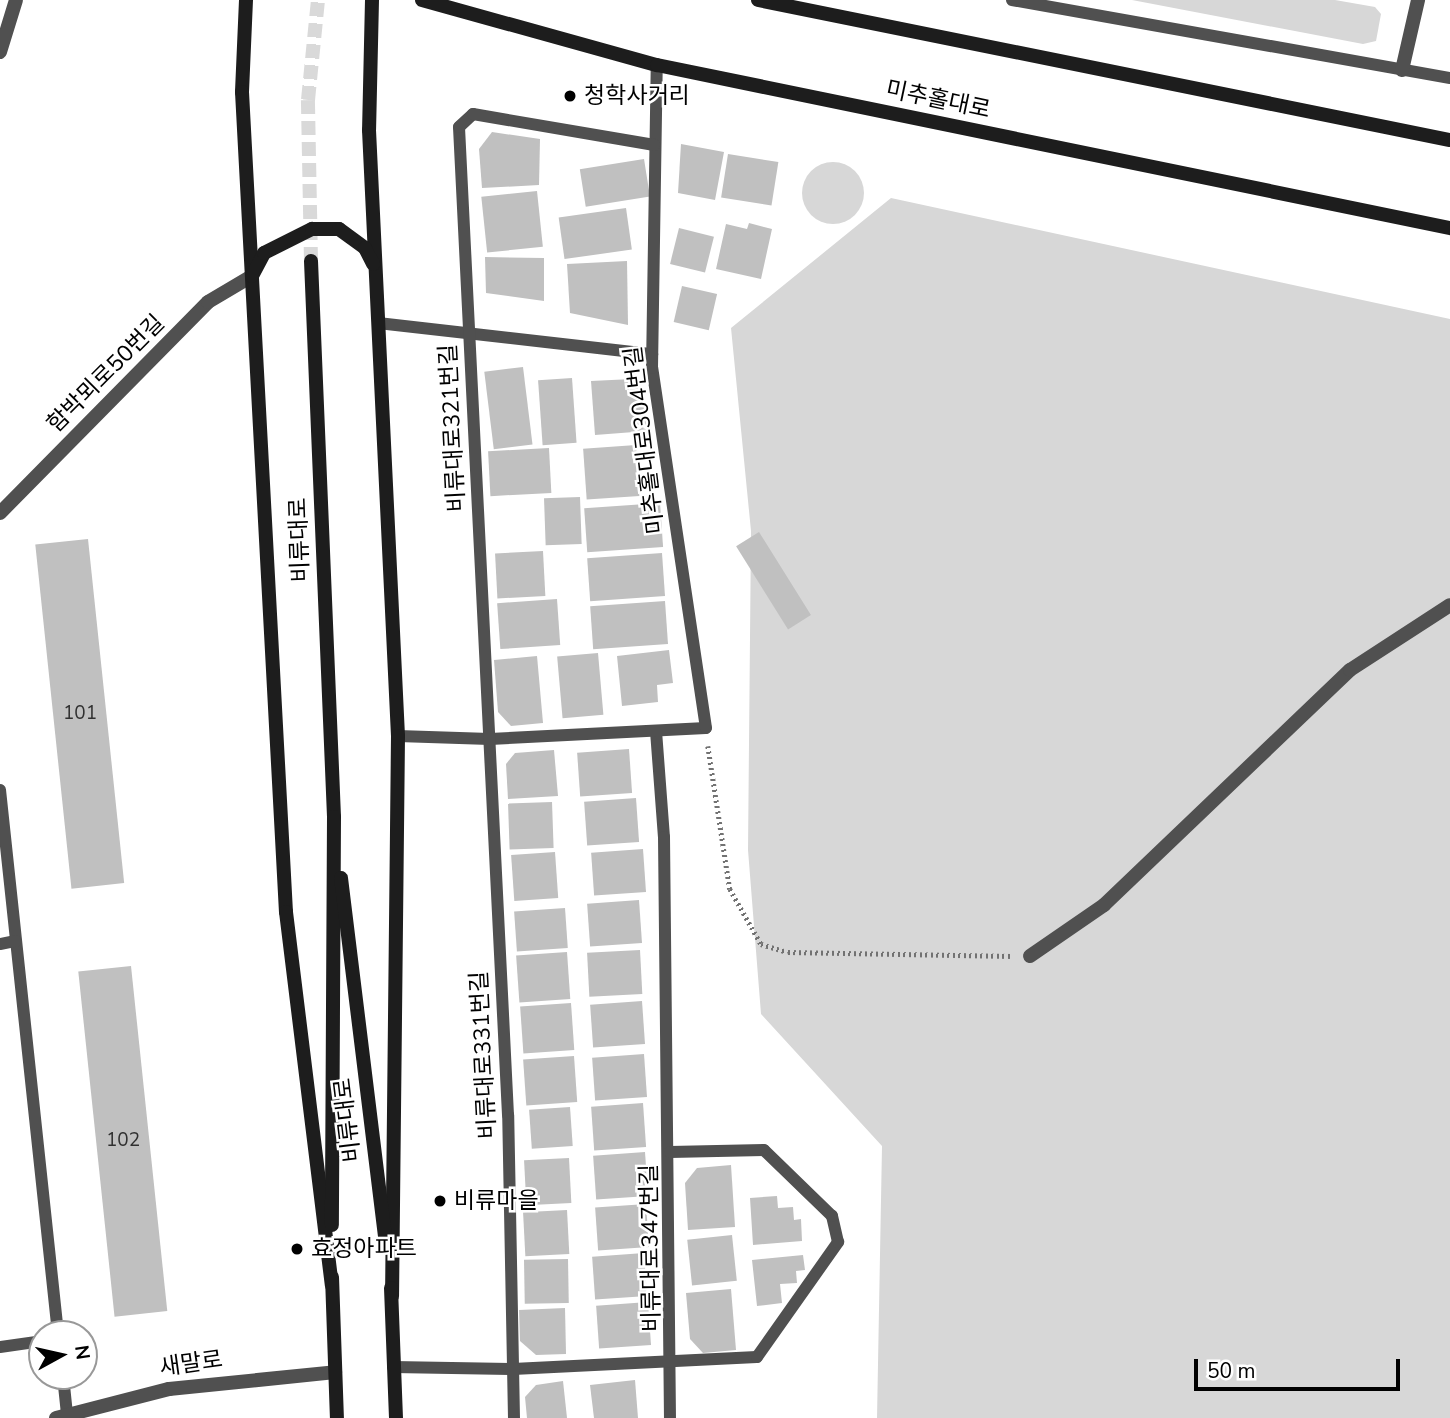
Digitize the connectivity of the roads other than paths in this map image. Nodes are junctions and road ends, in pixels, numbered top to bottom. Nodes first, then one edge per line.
1 (16, 0) edge
2 (246, 0) edge
3 (372, 0) edge
4 (422, 0) edge
5 (758, 0) edge
6 (1012, 0) edge
7 (1418, 0) edge
8 (0, 52) edge
9 (657, 65) junction
10 (1402, 70) junction
11 (1450, 78) edge
12 (1450, 140) edge
13 (654, 145) junction
14 (1450, 228) edge
15 (311, 261) tunnel mouth
16 (376, 272) junction
17 (251, 276) junction
18 (378, 323) junction
19 (470, 334) junction
20 (652, 354) junction
21 (0, 513) edge
22 (1450, 605) edge
23 (656, 731) junction
24 (398, 736) junction
25 (490, 739) junction
26 (0, 790) edge
27 (334, 817) junction
28 (16, 941) junction
29 (0, 944) edge
30 (1030, 956) road end
31 (670, 1152) junction
32 (332, 1285) junction
33 (392, 1296) junction
34 (57, 1320) edge
35 (28, 1343) edge
36 (0, 1347) edge
37 (673, 1363) junction
38 (393, 1367) junction
39 (513, 1369) junction
40 (335, 1372) junction
41 (62, 1390) edge
42 (61, 1416) edge
43 (337, 1418) edge
44 (396, 1418) edge
45 (514, 1418) edge
46 (670, 1418) edge

1 - 8 street
2 - 17 main road
3 - 16 main road
4 - 9 main road, 미추홀대로
5 - 12 main road
6 - 10 lane
7 - 10 street
9 - 13 lane, 미추홀대로304번길
9 - 14 main road, 미추홀대로
10 - 11 lane
13 - 19 lane, 비류대로321번길
13 - 20 lane, 미추홀대로304번길
15 - 27 main road, 비류대로
16 - 17 main road
16 - 18 main road
17 - 21 street, 함박뫼로50번길
17 - 32 main road
18 - 19 lane
18 - 24 main road
19 - 20 lane
19 - 25 lane, 비류대로321번길
20 - 23 lane, 미추홀대로304번길
22 - 30 street
23 - 25 lane
23 - 31 lane
24 - 25 lane
24 - 33 main road
25 - 39 lane, 비류대로331번길
26 - 28 lane
27 - 32 main road, 비류대로
27 - 33 main road, 비류대로
28 - 29 lane
28 - 34 lane
31 - 37 lane, 비류대로347번길
31 - 37 lane, 비류대로347번길
32 - 40 main road, 비류대로
33 - 38 main road, 비류대로
35 - 36 lane
37 - 39 lane, 비류대로347번길
37 - 46 lane, 비류대로347번길
38 - 39 lane, 비류대로347번길
38 - 44 main road, 비류대로
39 - 45 lane
40 - 42 street, 새말로
40 - 43 main road, 비류대로
41 - 42 lane

